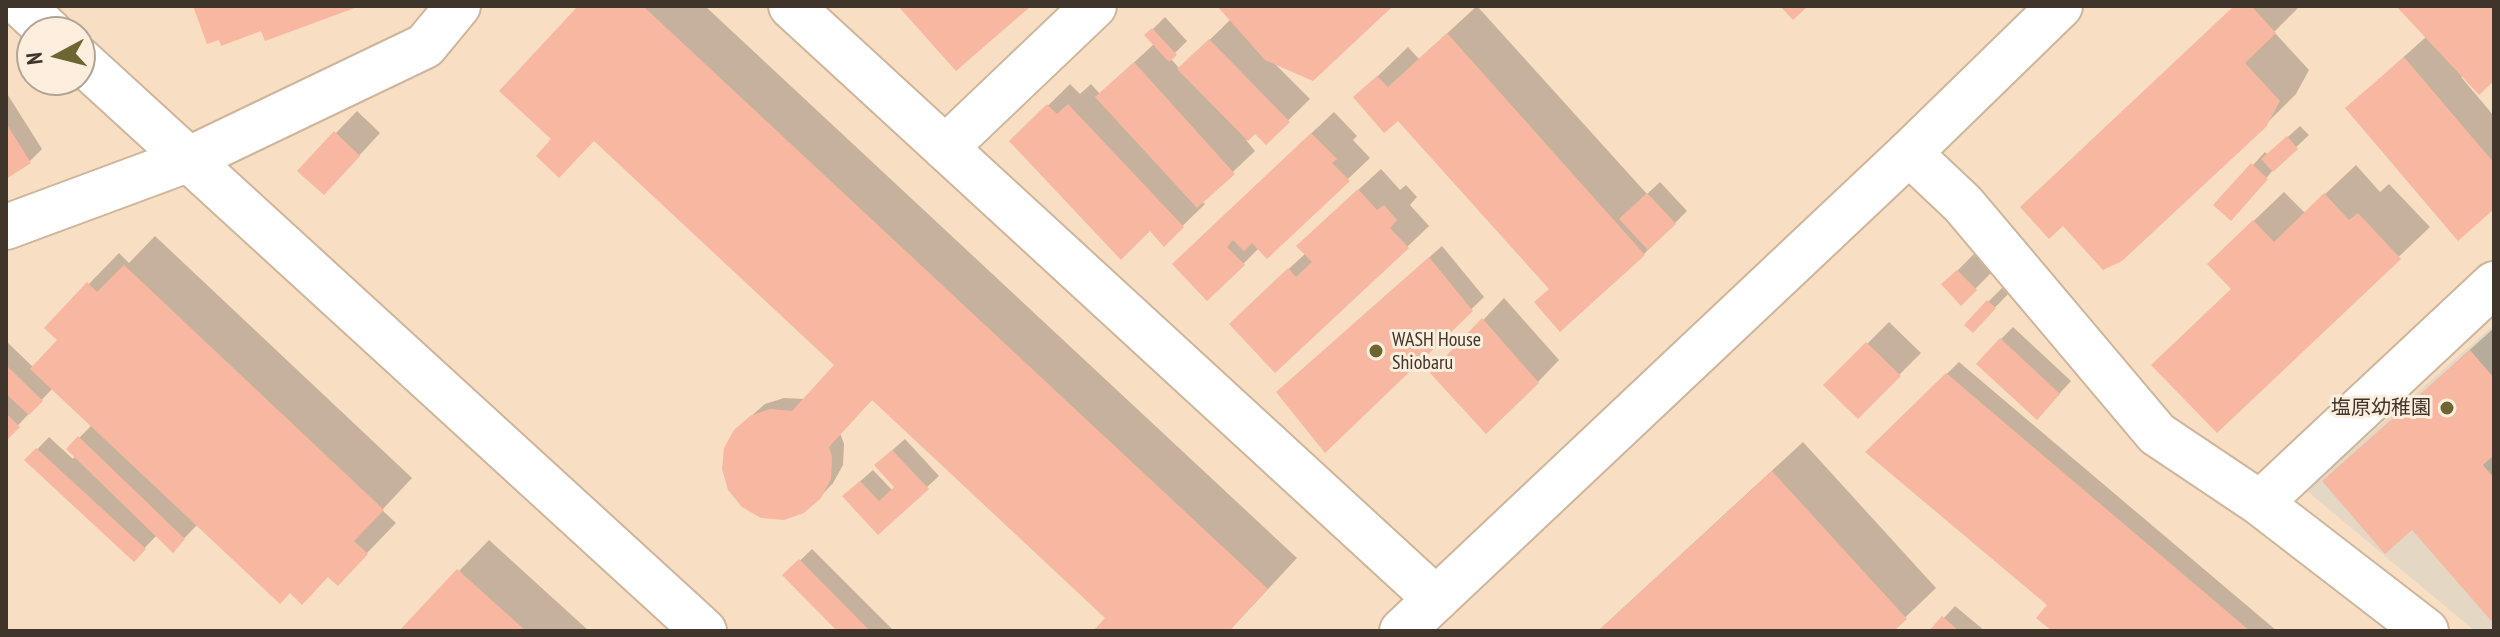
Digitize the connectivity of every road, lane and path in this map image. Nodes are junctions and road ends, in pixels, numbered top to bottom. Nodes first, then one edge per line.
1 (458, 6) edge
2 (791, 6) edge
3 (1094, 6) edge
4 (2060, 6) edge
5 (96, 75) edge
6 (945, 148) junction
7 (1909, 153) junction
8 (187, 160) junction
9 (6, 227) edge
10 (2494, 284) edge
11 (2260, 503) junction
12 (1436, 599) junction
13 (704, 631) edge
14 (1402, 631) edge
15 (2426, 631) edge

1 - 8 street
2 - 6 street
3 - 6 street
4 - 7 street
5 - 8 street
6 - 12 street
7 - 11 street
7 - 12 street
8 - 9 street
8 - 13 street
10 - 11 street
11 - 15 street
12 - 14 street

